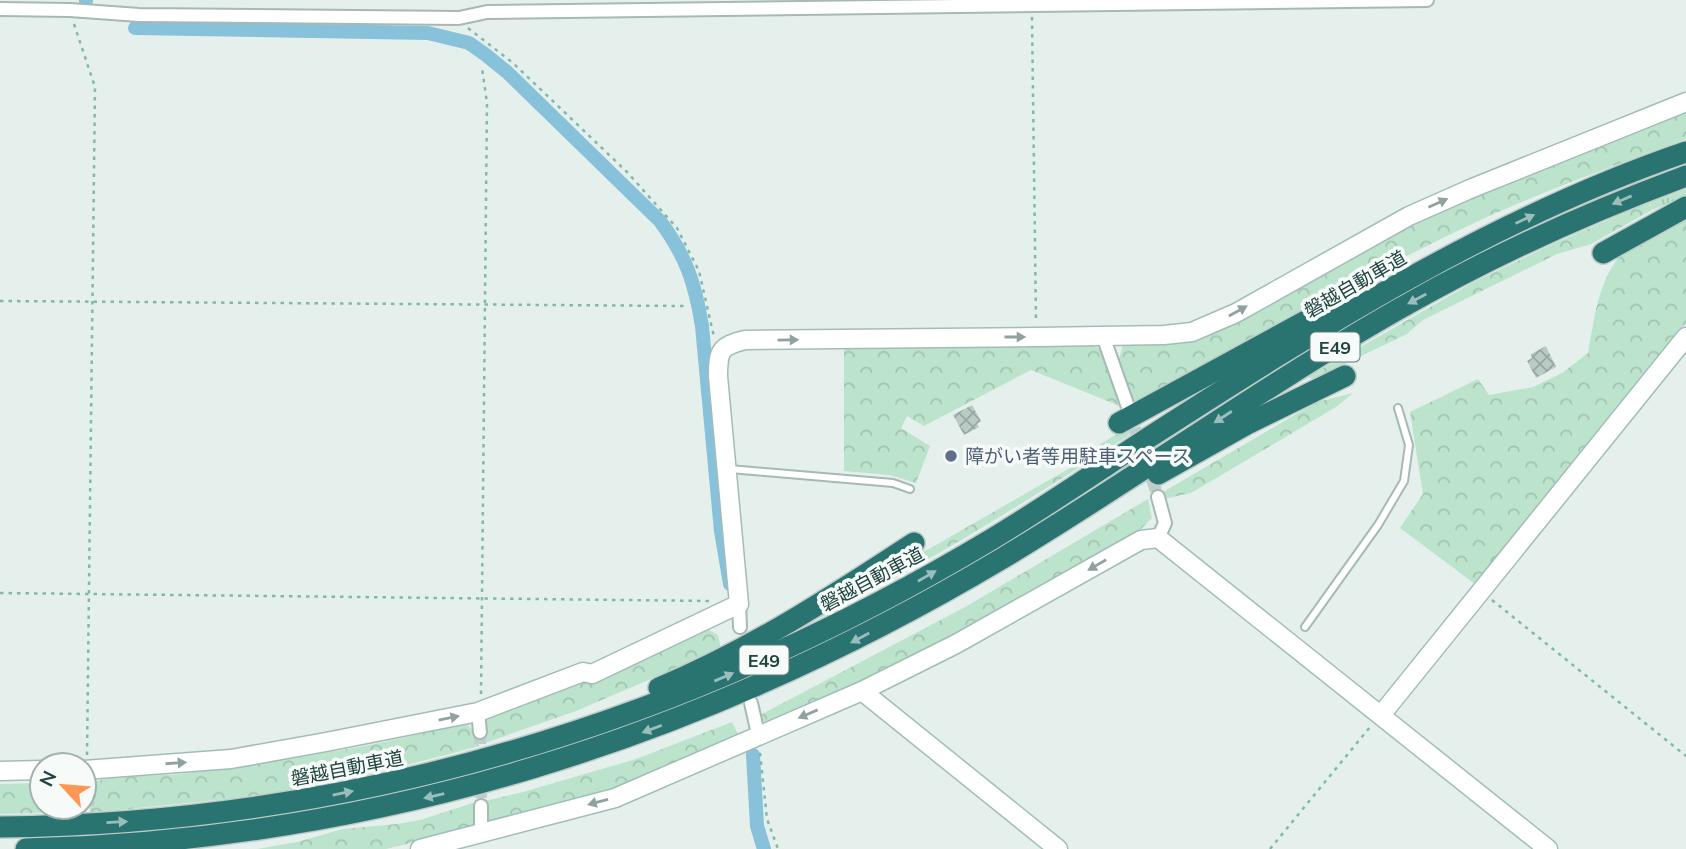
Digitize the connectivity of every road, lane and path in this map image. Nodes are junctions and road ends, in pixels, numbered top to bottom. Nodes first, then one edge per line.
1 (1427, 0) edge
2 (1032, 4) junction
3 (0, 9) edge
4 (70, 10) junction
5 (459, 18) junction
6 (482, 68) dead end
7 (1686, 102) edge
8 (1686, 152) edge
9 (1686, 176) edge
10 (1686, 207) edge
11 (1603, 253) dead end
12 (1442, 260) junction
13 (0, 301) edge
14 (92, 302) junction
15 (484, 306) junction
16 (685, 306) dead end
17 (1103, 336) junction
18 (1037, 337) junction
19 (1686, 337) edge
20 (722, 349) junction
21 (1345, 376) dead end
22 (1398, 408) dead end
23 (1123, 415) joint
24 (728, 469) junction
25 (910, 489) dead end
26 (1158, 498) tunnel mouth
27 (1158, 538) junction
28 (914, 543) dead end
29 (1005, 557) junction
30 (1481, 592) junction
31 (0, 593) edge
32 (90, 593) junction
33 (482, 598) junction
34 (735, 606) junction
35 (740, 626) dead end
36 (1305, 627) dead end
37 (862, 691) junction
38 (751, 703) dead end
39 (478, 712) junction
40 (1381, 715) junction
41 (480, 732) tunnel mouth
42 (758, 734) junction
43 (86, 751) edge
44 (1686, 756) edge
45 (98, 769) edge
46 (28, 770) edge
47 (0, 771) edge
48 (438, 772) junction
49 (481, 806) tunnel mouth
50 (0, 827) edge
51 (481, 835) junction
52 (26, 849) edge
53 (420, 849) edge
54 (778, 849) edge
55 (1058, 849) edge
56 (1270, 849) edge
57 (1548, 849) edge

1 - 2 street
2 - 5 street
2 - 18 path
3 - 4 street
4 - 5 street
4 - 14 path
5 - 20 path
6 - 15 path
17 -> 7 street
12 -> 8 highway, 磐越自動車道 / E49
9 -> 29 highway, E49
10 - 11 highway
12 - 23 highway
48 -> 12 highway, 磐越自動車道 / E49
13 - 14 path
14 - 15 path
14 - 32 path
15 - 16 path
15 - 33 path
17 - 18 street
17 - 23 street
20 -> 18 street
19 - 30 street
20 - 24 street
21 - 29 highway
22 - 36 lane
24 - 25 lane
24 - 34 street
26 - 27 street
27 -> 37 street
27 - 40 street
28 - 48 highway
29 -> 52 highway, E49
30 - 40 street
30 - 44 path
31 - 32 path
32 - 33 path
32 - 43 path
33 - 34 path
33 - 39 path
34 - 35 street
34 - 39 street
37 -> 42 street
37 - 55 street
38 - 42 street
39 - 41 street
45 -> 39 street
40 - 56 path
40 - 57 street
42 -> 51 street
42 - 54 path
46 - 47 street
50 -> 48 highway, 磐越自動車道 / E49
49 - 51 street
51 - 53 street

